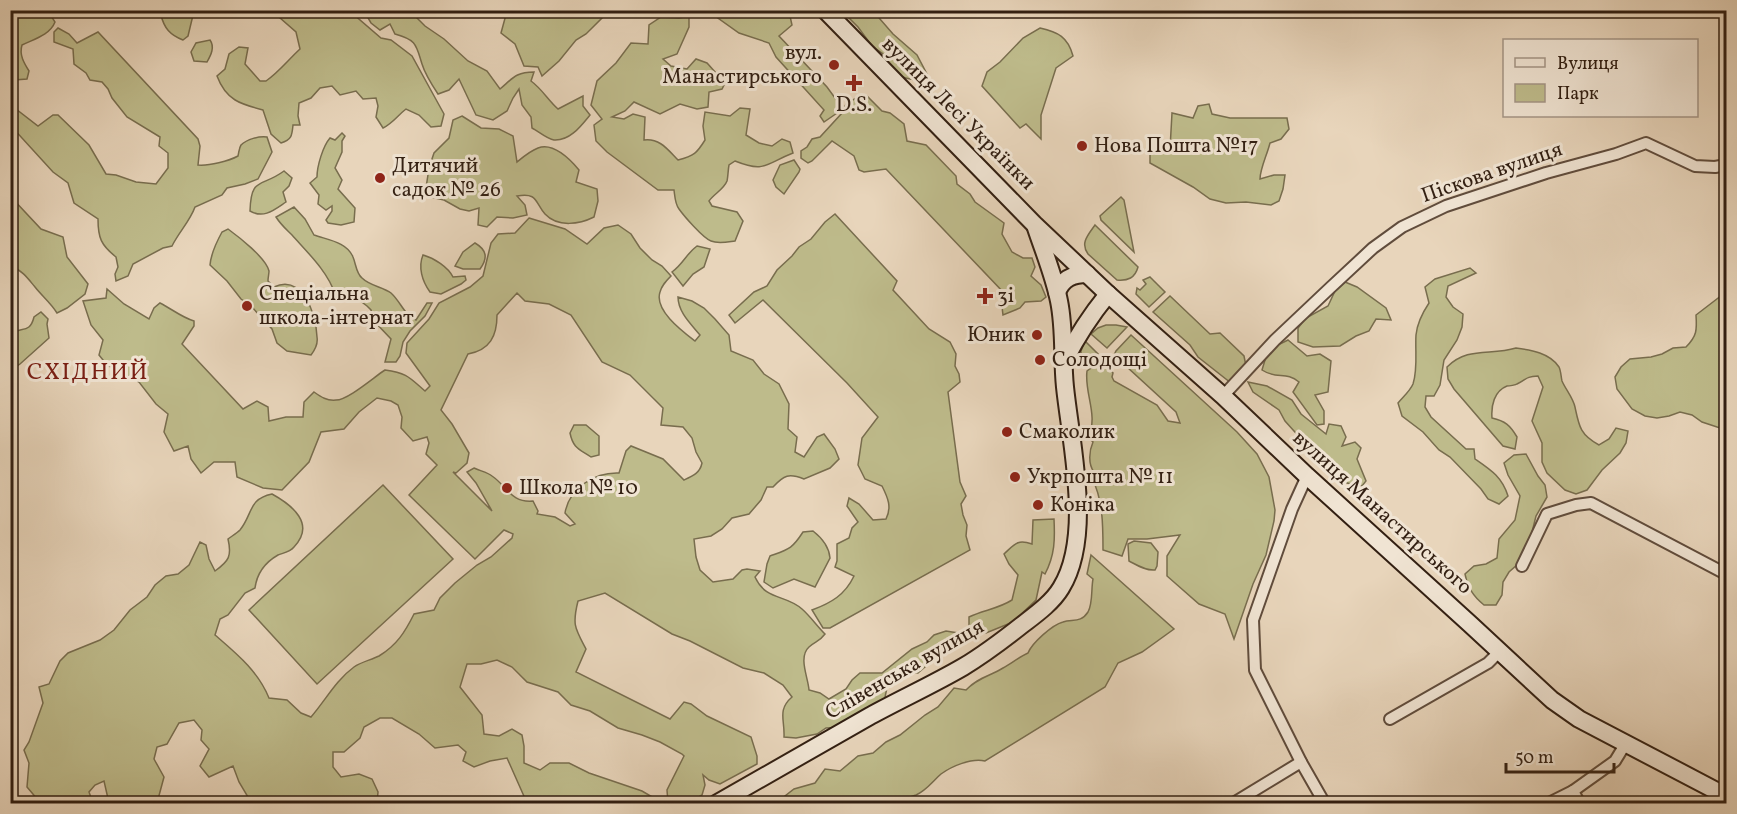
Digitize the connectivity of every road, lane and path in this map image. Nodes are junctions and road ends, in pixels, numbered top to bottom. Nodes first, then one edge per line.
1 (825, 10) edge
2 (1726, 165) edge
3 (1034, 224) junction
4 (1087, 274) junction
5 (1108, 294) junction
6 (1059, 298) junction
7 (1095, 310) junction
8 (1065, 360) junction
9 (1223, 396) junction
10 (1307, 476) junction
11 (1522, 566) dead end
12 (1726, 574) edge
13 (1500, 651) junction
14 (1390, 719) dead end
15 (1626, 743) junction
16 (1301, 762) junction
17 (1573, 791) junction
18 (1726, 796) edge
19 (716, 804) edge
20 (1232, 804) edge
21 (1325, 804) edge
22 (1547, 804) edge
23 (1580, 804) edge

1 - 3 main road, вулиця Лесі Українки
2 - 9 street, Піскова вулиця
3 - 4 main road, вулиця Манастирського
3 - 6 main road, Слівенська вулиця
4 - 5 main road, вулиця Манастирського
4 - 6 main road
5 - 7 main road, Слівенська вулиця
5 - 9 main road, вулиця Манастирського
6 - 7 main road
6 - 8 main road, Слівенська вулиця
7 - 8 main road, Слівенська вулиця
8 - 19 main road, Слівенська вулиця
9 - 10 main road, вулиця Манастирського
10 - 13 main road, вулиця Манастирського
10 - 16 street
11 - 12 street
13 - 14 street
13 - 15 main road, вулиця Манастирського
15 - 17 street
15 - 18 main road, вулиця Манастирського
16 - 20 street
16 - 21 street
17 - 22 street
17 - 23 street

